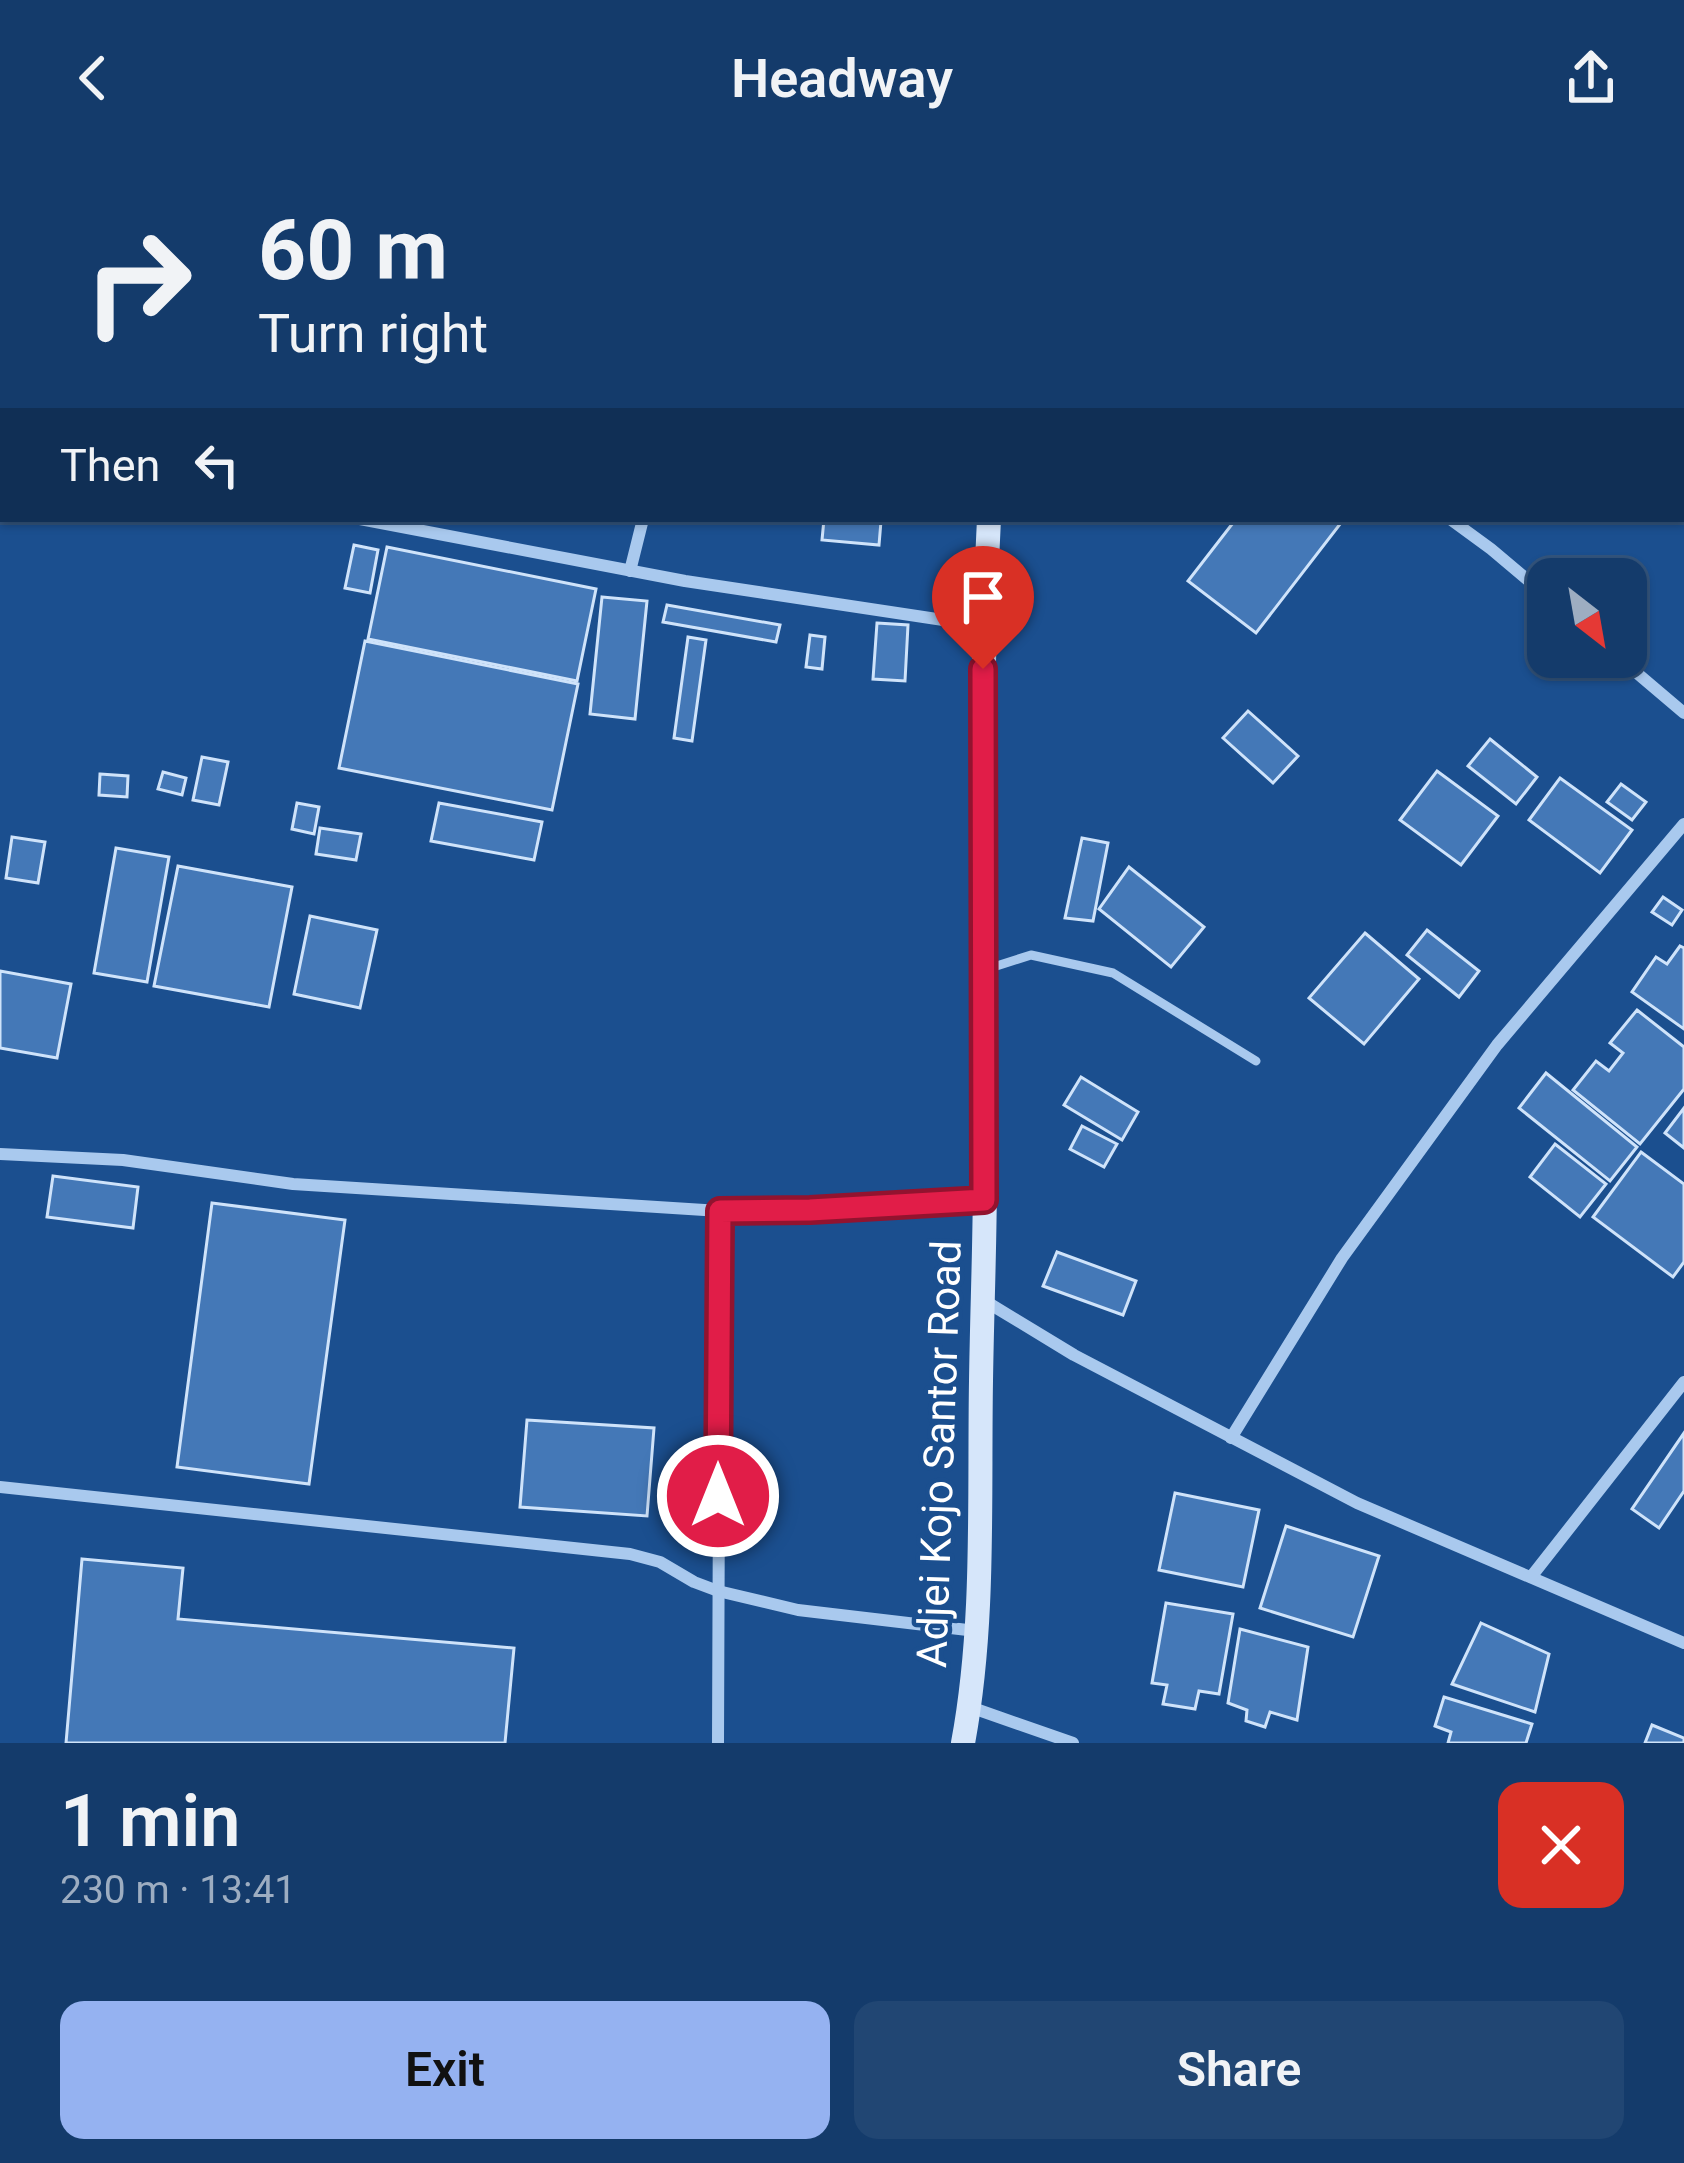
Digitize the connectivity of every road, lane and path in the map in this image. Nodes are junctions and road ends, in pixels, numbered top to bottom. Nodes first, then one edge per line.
1 (376, 522) edge
2 (642, 522) edge
3 (989, 522) edge
4 (1454, 522) edge
5 (630, 571) junction
6 (1527, 580) edge
7 (983, 626) junction
8 (1643, 678) edge
9 (1684, 713) edge
10 (1684, 824) edge
11 (982, 970) junction
12 (1256, 1061) dead end
13 (0, 1154) edge
14 (984, 1200) junction
15 (720, 1211) junction
16 (982, 1300) junction
17 (1684, 1382) edge
18 (1231, 1438) junction
19 (0, 1487) edge
20 (1531, 1577) junction
21 (718, 1591) junction
22 (976, 1631) junction
23 (1684, 1642) edge
24 (970, 1707) junction
25 (718, 1743) edge
26 (963, 1743) edge
27 (1072, 1743) edge

1 - 5 street
2 - 5 street
3 - 7 street, Adjei Kojo Santor Road
4 - 6 street
5 - 7 street
7 - 11 street, Adjei Kojo Santor Road
8 - 9 street
10 - 18 street
11 - 12 lane
11 - 14 street, Adjei Kojo Santor Road
13 - 15 street
14 - 15 street
14 - 16 street, Adjei Kojo Santor Road
15 - 21 street
16 - 18 street
16 - 22 street, Adjei Kojo Santor Road
17 - 20 street
18 - 20 street
19 - 21 street
20 - 23 street
21 - 22 street
21 - 25 street
22 - 24 street, Adjei Kojo Santor Road
24 - 26 street, Adjei Kojo Santor Road
24 - 27 street

